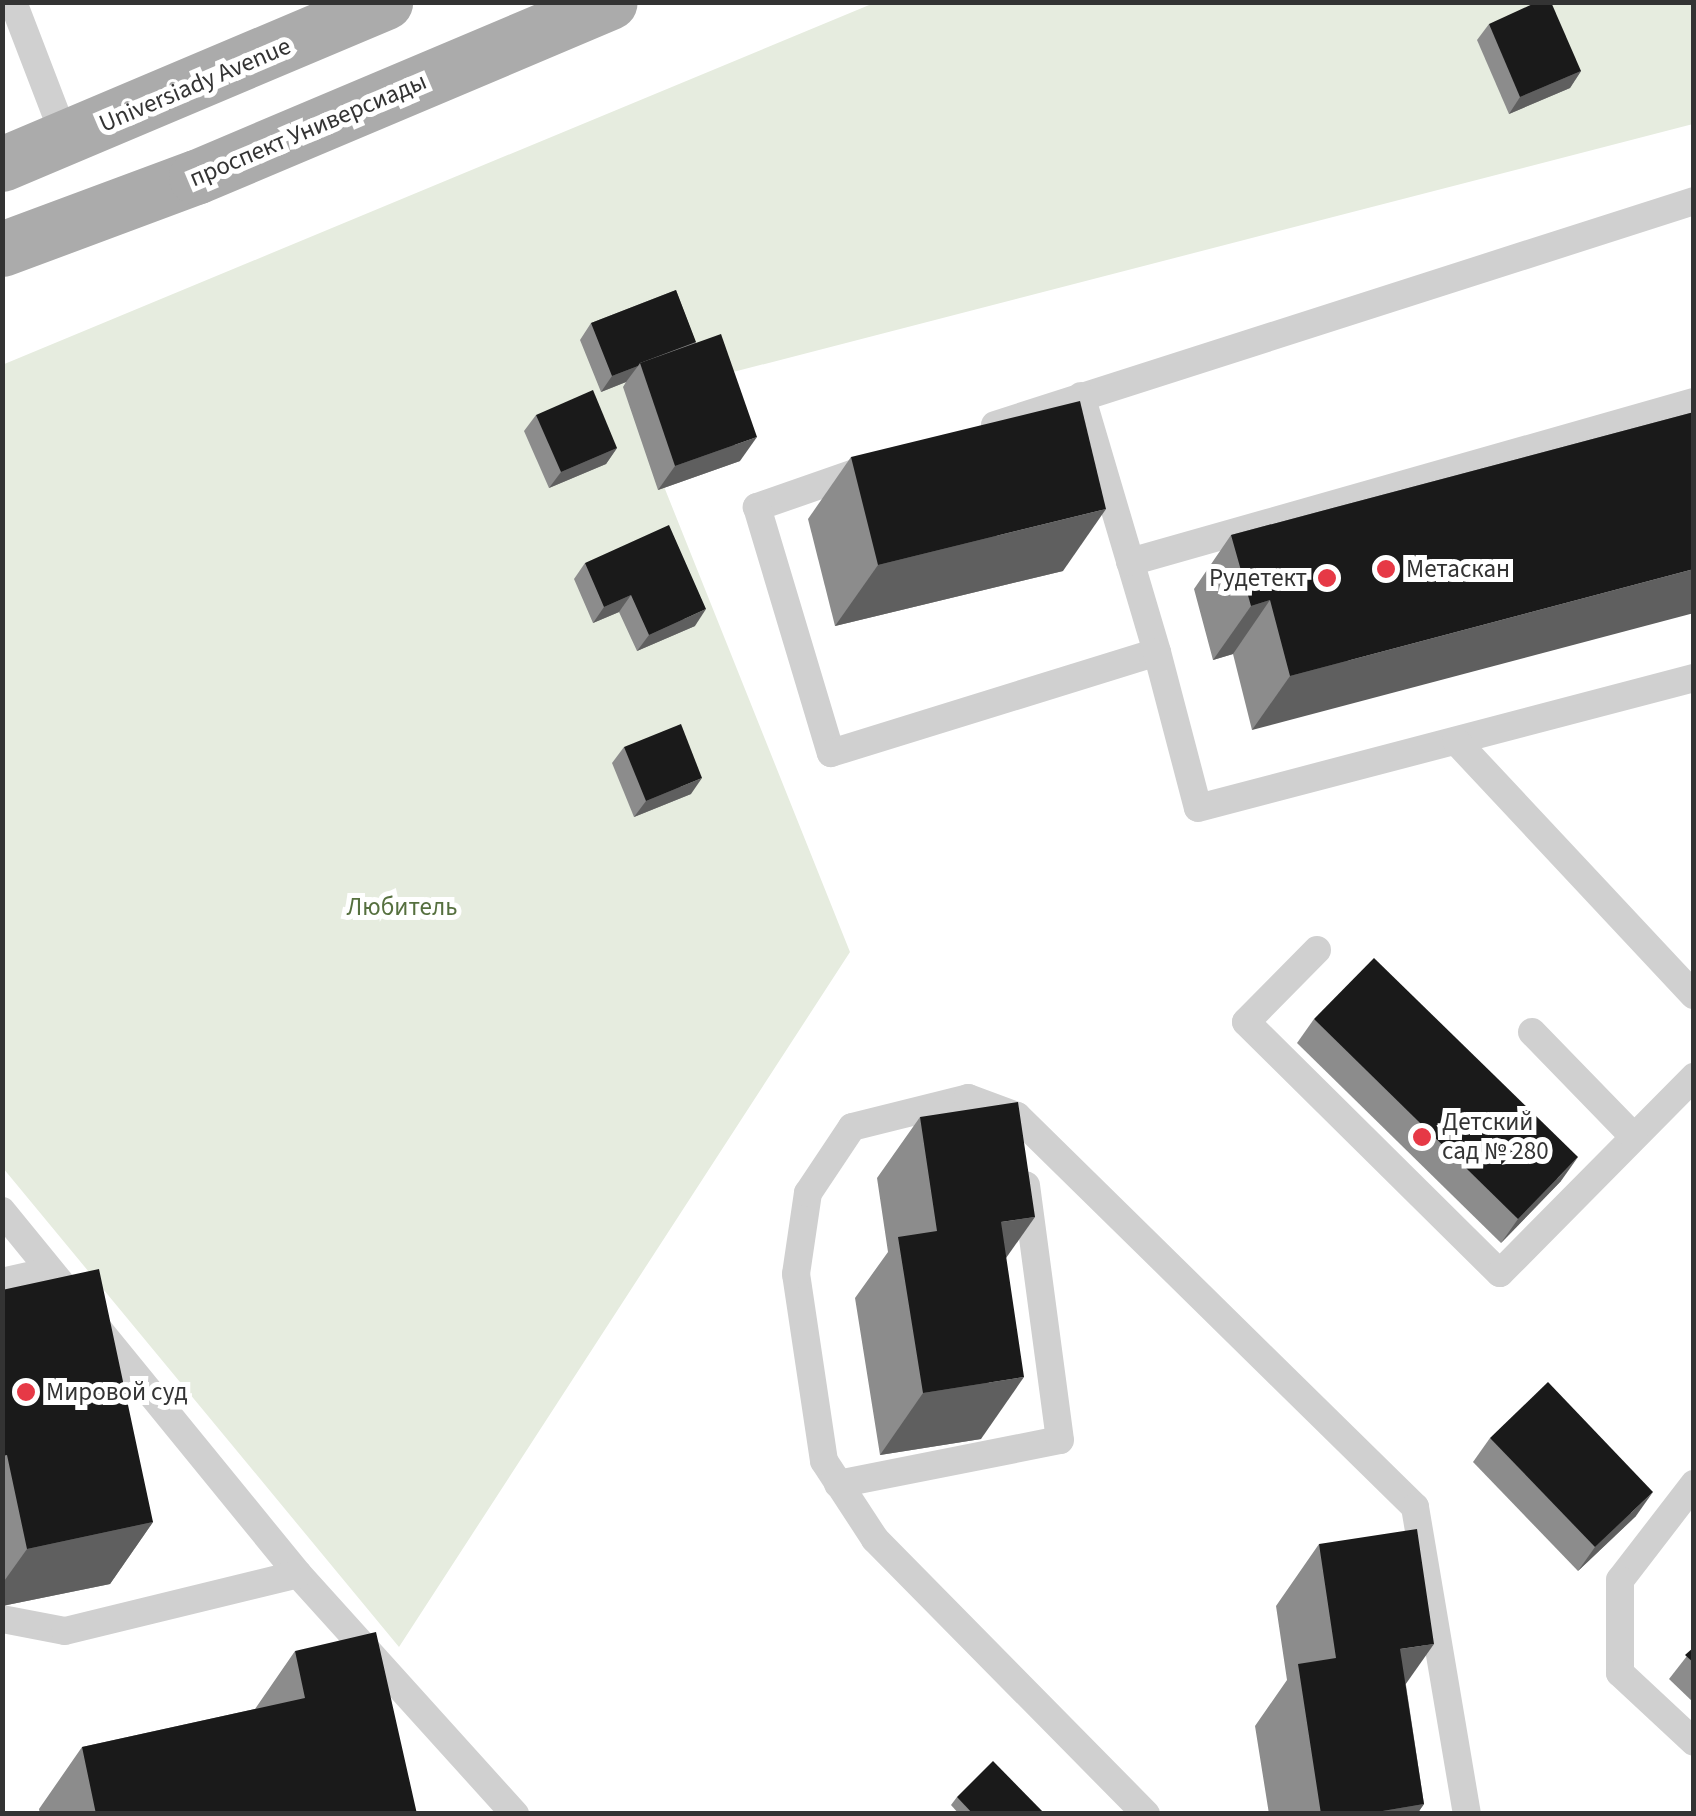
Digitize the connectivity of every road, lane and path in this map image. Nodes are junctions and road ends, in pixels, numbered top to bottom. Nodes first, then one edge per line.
1 (13, 2) edge
2 (386, 2) edge
3 (610, 2) edge
4 (66, 140) junction
5 (2, 164) edge
6 (1694, 200) edge
7 (2, 249) edge
8 (1081, 396) junction
9 (1694, 402) edge
10 (973, 433) edge
11 (901, 458) edge
12 (1130, 562) junction
13 (1157, 652) junction
14 (1694, 678) edge
15 (1456, 740) junction
16 (1317, 950) dead end
17 (1694, 995) edge
18 (1532, 1032) dead end
19 (1694, 1077) edge
20 (1017, 1116) junction
21 (1634, 1137) junction
22 (2, 1211) edge
23 (50, 1272) junction
24 (2, 1282) edge
25 (838, 1484) junction
26 (1694, 1484) edge
27 (298, 1574) junction
28 (2, 1620) edge
29 (1694, 1742) edge
30 (515, 1814) edge
31 (1146, 1814) edge
32 (1467, 1814) edge

1 - 4 lane
2 - 4 main road, Universiady Avenue
3 - 7 main road, проспект Универсиады
4 - 5 main road, Universiady Avenue
6 - 8 lane
8 - 10 lane
8 - 12 lane
9 - 12 lane
11 - 13 lane
12 - 13 lane
13 - 15 lane
14 - 15 lane
15 - 17 lane
16 - 21 lane
18 - 21 lane
19 - 21 lane
20 - 25 lane
20 - 25 lane
20 - 32 lane
22 - 23 lane
23 - 24 lane
23 - 27 lane
25 - 31 lane
26 - 29 lane
27 - 28 lane
27 - 30 lane

